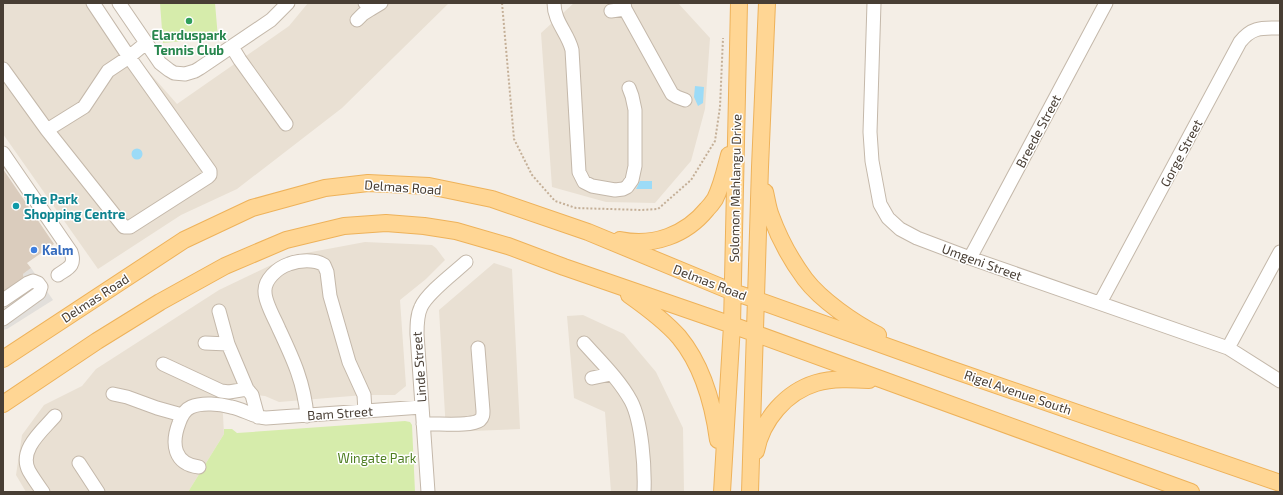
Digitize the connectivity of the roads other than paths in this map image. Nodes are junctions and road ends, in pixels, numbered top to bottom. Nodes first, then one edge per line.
1 (93, 3) edge
2 (118, 3) edge
3 (288, 3) edge
4 (554, 3) edge
5 (739, 3) edge
6 (767, 3) edge
7 (874, 3) edge
8 (1106, 3) edge
9 (372, 5) edge
10 (611, 11) dead end
11 (629, 11) edge
12 (357, 20) dead end
13 (1280, 28) edge
14 (146, 43) junction
15 (232, 47) junction
16 (129, 57) junction
17 (3, 69) edge
18 (629, 88) dead end
19 (686, 100) dead end
20 (286, 124) dead end
21 (736, 126) junction
22 (47, 130) junction
23 (3, 153) edge
24 (760, 167) junction
25 (588, 232) junction
26 (1280, 252) edge
27 (970, 258) junction
28 (466, 262) dead end
29 (58, 275) dead end
30 (615, 285) junction
31 (733, 292) junction
32 (3, 300) edge
33 (757, 300) junction
34 (1100, 303) junction
35 (219, 311) dead end
36 (3, 318) edge
37 (732, 326) junction
38 (755, 334) junction
39 (205, 343) dead end
40 (584, 343) dead end
41 (228, 344) junction
42 (478, 348) dead end
43 (1228, 348) junction
44 (3, 358) edge
45 (163, 364) dead end
46 (950, 369) junction
47 (611, 374) junction
48 (592, 378) dead end
49 (882, 380) junction
50 (36, 381) junction
51 (1280, 381) edge
52 (247, 389) junction
53 (113, 394) dead end
54 (3, 404) edge
55 (422, 407) junction
56 (365, 411) junction
57 (182, 415) junction
58 (55, 416) dead end
59 (307, 416) junction
60 (258, 417) junction
61 (3, 418) edge
62 (423, 424) junction
63 (79, 463) dead end
64 (199, 467) dead end
65 (1280, 483) edge
66 (722, 484) edge
67 (750, 490) edge
68 (43, 492) edge
69 (98, 492) edge
70 (428, 492) edge
71 (644, 492) edge
72 (1191, 492) edge

1 - 16 street
2 - 14 street
3 - 15 street
4 - 18 street
5 - 21 main road, Solomon Mahlangu Drive
6 - 24 main road, Solomon Mahlangu Drive
7 - 27 street, Umgeni Street
8 - 27 street, Breede Street
9 - 12 street
10 - 11 street
11 - 19 street
13 - 34 street, Gorge Street
14 - 15 street
14 - 16 street
15 - 20 street
16 - 22 street
16 - 22 street
17 - 22 street
21 - 25 main road
21 - 31 main road, Solomon Mahlangu Drive
23 - 29 street
24 - 33 main road, Solomon Mahlangu Drive
24 - 46 main road
25 - 31 main road, Delmas Road
25 - 44 main road, Delmas Road
26 - 43 street
27 - 34 street, Umgeni Street
28 - 55 street, Linde Street
30 - 37 main road
30 - 50 main road
30 - 66 main road
31 - 33 main road, Delmas Road
31 - 37 main road, Solomon Mahlangu Drive
32 - 36 street
33 - 38 main road, Solomon Mahlangu Drive
33 - 46 main road, Rigel Avenue South
34 - 43 street, Umgeni Street
35 - 41 street
37 - 38 main road
37 - 66 main road, Solomon Mahlangu Drive
38 - 49 main road
38 - 67 main road, Solomon Mahlangu Drive
39 - 41 street
40 - 47 street
41 - 52 street
42 - 62 street
43 - 51 street, Umgeni Street
45 - 52 street
46 - 65 main road, Rigel Avenue South
47 - 48 street
47 - 71 street
49 - 67 main road
49 - 72 main road
50 - 54 main road
50 - 61 main road
52 - 60 street
53 - 57 street
55 - 56 street, Bam Street
55 - 62 street, Linde Street
56 - 59 street, Bam Street
56 - 59 street
57 - 60 street
57 - 64 street
58 - 68 street
59 - 60 street, Bam Street
62 - 70 street, Linde Street
63 - 69 street

